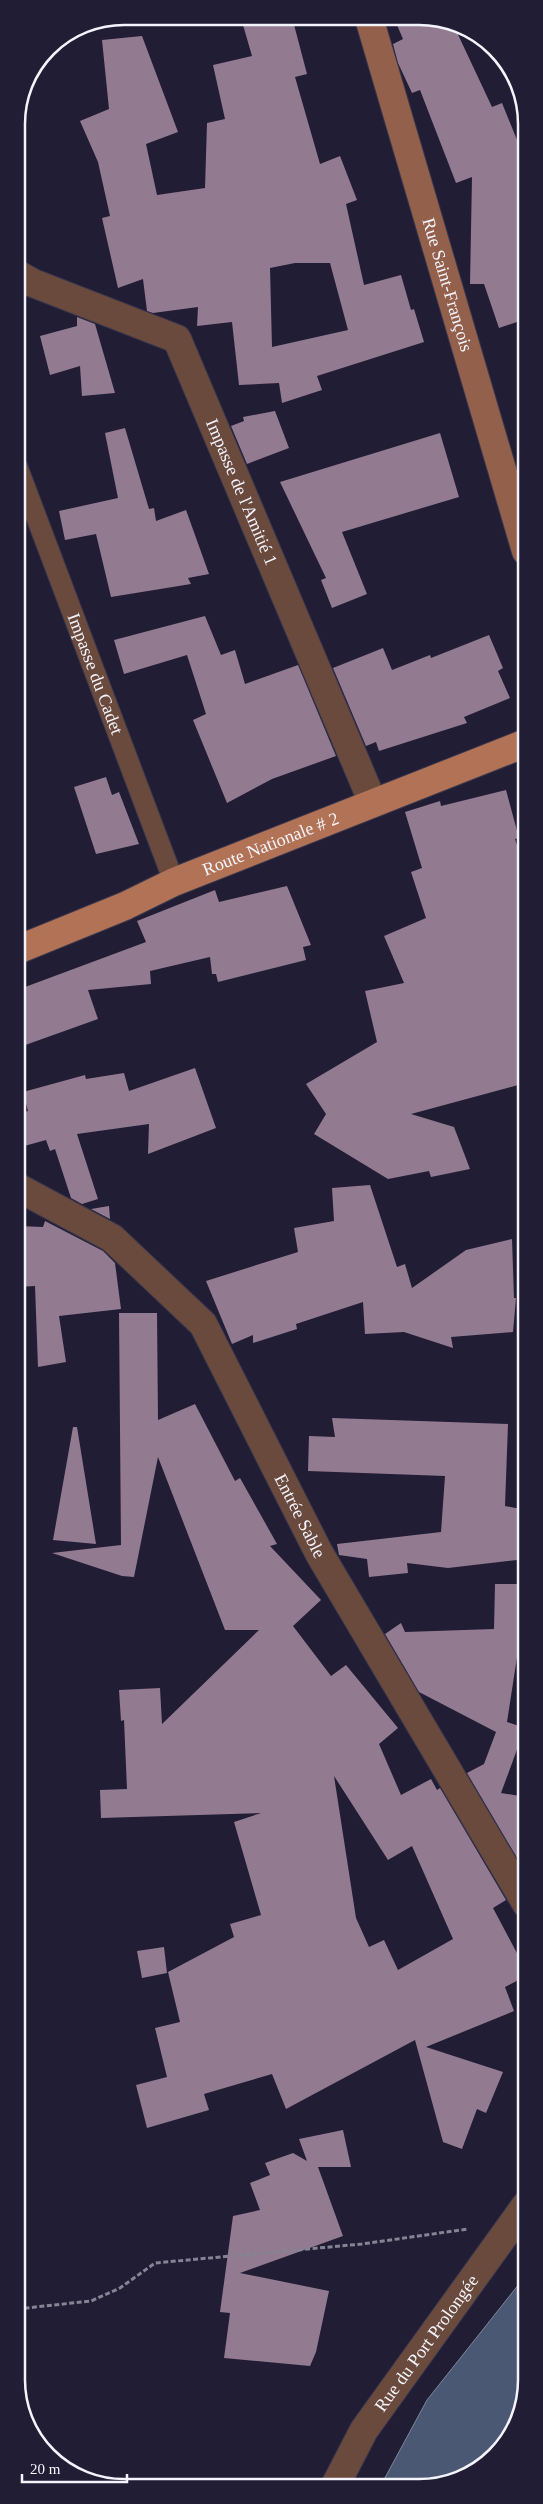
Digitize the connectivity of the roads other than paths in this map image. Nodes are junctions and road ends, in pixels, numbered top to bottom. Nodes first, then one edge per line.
1 (370, 25) edge
2 (25, 279) edge
3 (25, 487) edge
4 (518, 524) edge
5 (518, 746) edge
6 (373, 803) junction
7 (174, 882) junction
8 (25, 947) edge
9 (25, 1191) edge
10 (518, 1890) edge
11 (518, 2217) edge
12 (339, 2479) edge

1 - 4 street, Rue Saint-François
2 - 6 street, Impasse de l'Amitié 1
3 - 7 lane, Impasse du Cadet
5 - 6 main road, Route Nationale # 2
6 - 7 main road, Route Nationale # 2
7 - 8 main road, Route Nationale # 2
9 - 10 street, Entrée Sable
11 - 12 street, Rue du Port Prolongée

